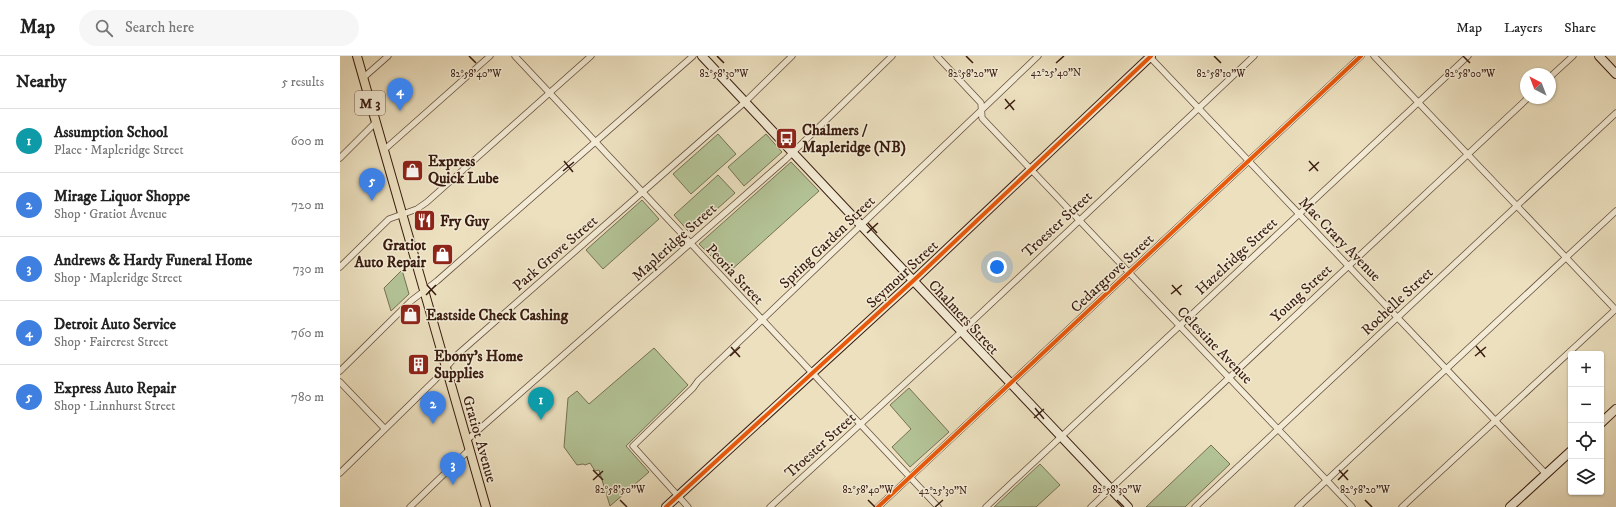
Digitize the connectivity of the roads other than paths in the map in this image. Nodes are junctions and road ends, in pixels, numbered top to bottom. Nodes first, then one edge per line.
1 (357, 56) edge
2 (388, 56) edge
3 (490, 56) edge
4 (515, 56) edge
5 (591, 56) edge
6 (693, 56) edge
7 (702, 56) edge
8 (792, 56) edge
9 (892, 56) edge
10 (937, 56) edge
11 (1038, 56) edge
12 (1150, 56) edge
13 (1254, 56) edge
14 (1360, 56) edge
15 (1374, 56) edge
16 (1468, 56) edge
17 (1573, 56) edge
18 (1599, 56) edge
19 (1556, 72) edge
20 (1616, 74) edge
21 (363, 78) junction
22 (550, 93) junction
23 (745, 102) junction
24 (1418, 102) junction
25 (1522, 104) edge
26 (1198, 108) junction
27 (982, 111) junction
28 (1616, 113) edge
29 (376, 122) junction
30 (596, 142) junction
31 (384, 150) junction
32 (792, 153) junction
33 (1468, 154) junction
34 (340, 158) edge
35 (1248, 160) junction
36 (1031, 169) junction
37 (642, 192) junction
38 (1517, 206) junction
39 (1616, 211) edge
40 (1299, 213) junction
41 (402, 215) junction
42 (1079, 220) junction
43 (861, 226) junction
44 (690, 244) junction
45 (1566, 258) junction
46 (1348, 265) junction
47 (340, 267) edge
48 (1130, 273) junction
49 (913, 281) junction
50 (424, 292) junction
51 (1616, 309) edge
52 (1397, 317) junction
53 (762, 320) junction
54 (1180, 326) junction
55 (961, 332) junction
56 (446, 368) junction
57 (1446, 368) junction
58 (340, 371) edge
59 (812, 374) junction
60 (1229, 377) junction
61 (340, 382) edge
62 (1011, 384) junction
63 (1616, 409) edge
64 (1496, 420) junction
65 (1604, 420) edge
66 (860, 424) junction
67 (1278, 428) junction
68 (385, 429) junction
69 (1062, 437) junction
70 (466, 440) junction
71 (470, 450) junction
72 (1568, 454) edge
73 (340, 473) edge
74 (1546, 474) junction
75 (910, 477) junction
76 (1327, 480) junction
77 (1111, 489) junction
78 (678, 496) junction
79 (410, 507) edge
80 (486, 507) edge
81 (666, 507) edge
82 (688, 507) edge
83 (770, 507) edge
84 (878, 507) edge
85 (938, 507) edge
86 (986, 507) edge
87 (1091, 507) edge
88 (1128, 507) edge
89 (1195, 507) edge
90 (1298, 507) edge
91 (1352, 507) edge
92 (1402, 507) edge
93 (1510, 507) edge

1 - 21 main road, Gratiot Avenue / M 3
2 - 21 street
3 - 31 street
4 - 22 street, Peoria Street
5 - 22 street
6 - 30 street
7 - 23 street, Chalmers Street
8 - 23 street, Park Grove Street
9 - 32 street, Mapleridge Street
10 - 27 street, Celestine Avenue
11 - 27 street, Spring Garden Street
12 - 26 street, Mac Crary Avenue
12 - 36 street, Seymour Street
13 - 26 street, Troester Street
14 - 35 street, Cedargrove Street
15 - 24 street
16 - 24 street, Hazelridge Street
17 - 19 street
18 - 20 street
21 - 29 main road, Gratiot Avenue / M 3
22 - 30 street, Peoria Street
22 - 41 street
23 - 32 street, Chalmers Street
23 - 37 street, Park Grove Street
24 - 33 street
24 - 40 street, Hazelridge Street
25 - 33 street, Young Street
26 - 35 street, Mac Crary Avenue
26 - 42 street, Troester Street
27 - 36 street, Celestine Avenue
27 - 43 street, Spring Garden Street
28 - 38 street, Rochelle Street
29 - 31 main road, Gratiot Avenue / M 3
29 - 34 street
30 - 37 street, Peoria Street
30 - 50 street
31 - 41 main road, Gratiot Avenue / M 3
32 - 43 street, Chalmers Street
32 - 44 street, Mapleridge Street
33 - 38 street
33 - 46 street, Young Street
35 - 40 street, Mac Crary Avenue
35 - 48 street, Cedargrove Street
36 - 42 street, Celestine Avenue
36 - 49 street, Seymour Street
37 - 44 street, Peoria Street
37 - 56 street, Park Grove Street
38 - 45 street
38 - 52 street, Rochelle Street
39 - 45 street
40 - 46 street, Mac Crary Avenue
40 - 54 street, Hazelridge Street
41 - 47 street
41 - 50 main road, Gratiot Avenue / M 3
42 - 48 street, Celestine Avenue
42 - 55 street, Troester Street
43 - 49 street, Chalmers Street
43 - 53 street, Spring Garden Street
44 - 53 street, Peoria Street
44 - 70 street, Mapleridge Street
45 - 51 street
45 - 57 street
46 - 52 street, Mac Crary Avenue
46 - 60 street, Young Street
48 - 54 street, Celestine Avenue
48 - 62 street, Cedargrove Street
49 - 55 street, Chalmers Street
49 - 59 street, Seymour Street
50 - 56 main road, Gratiot Avenue / M 3
50 - 58 street
51 - 64 street
52 - 57 street, Mac Crary Avenue
52 - 67 street, Rochelle Street
53 - 59 street, Peoria Street
53 - 78 street, Spring Garden Street
54 - 60 street, Celestine Avenue
54 - 69 street, Hazelridge Street
55 - 62 street, Chalmers Street
55 - 66 street, Troester Street
56 - 68 street, Park Grove Street
56 - 70 main road, Gratiot Avenue / M 3
57 - 64 street, Mac Crary Avenue
57 - 76 street
59 - 66 street, Peoria Street
59 - 78 street, Seymour Street
60 - 67 street, Celestine Avenue
60 - 77 street, Young Street
61 - 68 street
62 - 69 street, Chalmers Street
62 - 75 street, Cedargrove Street
63 - 65 street
64 - 74 street, Mac Crary Avenue
64 - 92 street
66 - 75 street, Peoria Street
66 - 83 street, Troester Street
67 - 76 street, Celestine Avenue
67 - 89 street, Rochelle Street
68 - 73 street, Park Grove Street
69 - 77 street, Chalmers Street
69 - 86 street, Hazelridge Street
70 - 71 main road, Gratiot Avenue / M 3
71 - 79 street
71 - 80 main road, Gratiot Avenue / M 3
72 - 74 street
74 - 93 street
75 - 84 street, Cedargrove Street
75 - 85 street, Peoria Street
76 - 90 street
76 - 91 street, Celestine Avenue
77 - 87 street, Young Street
77 - 88 street, Chalmers Street
78 - 81 street, Seymour Street
78 - 82 street

